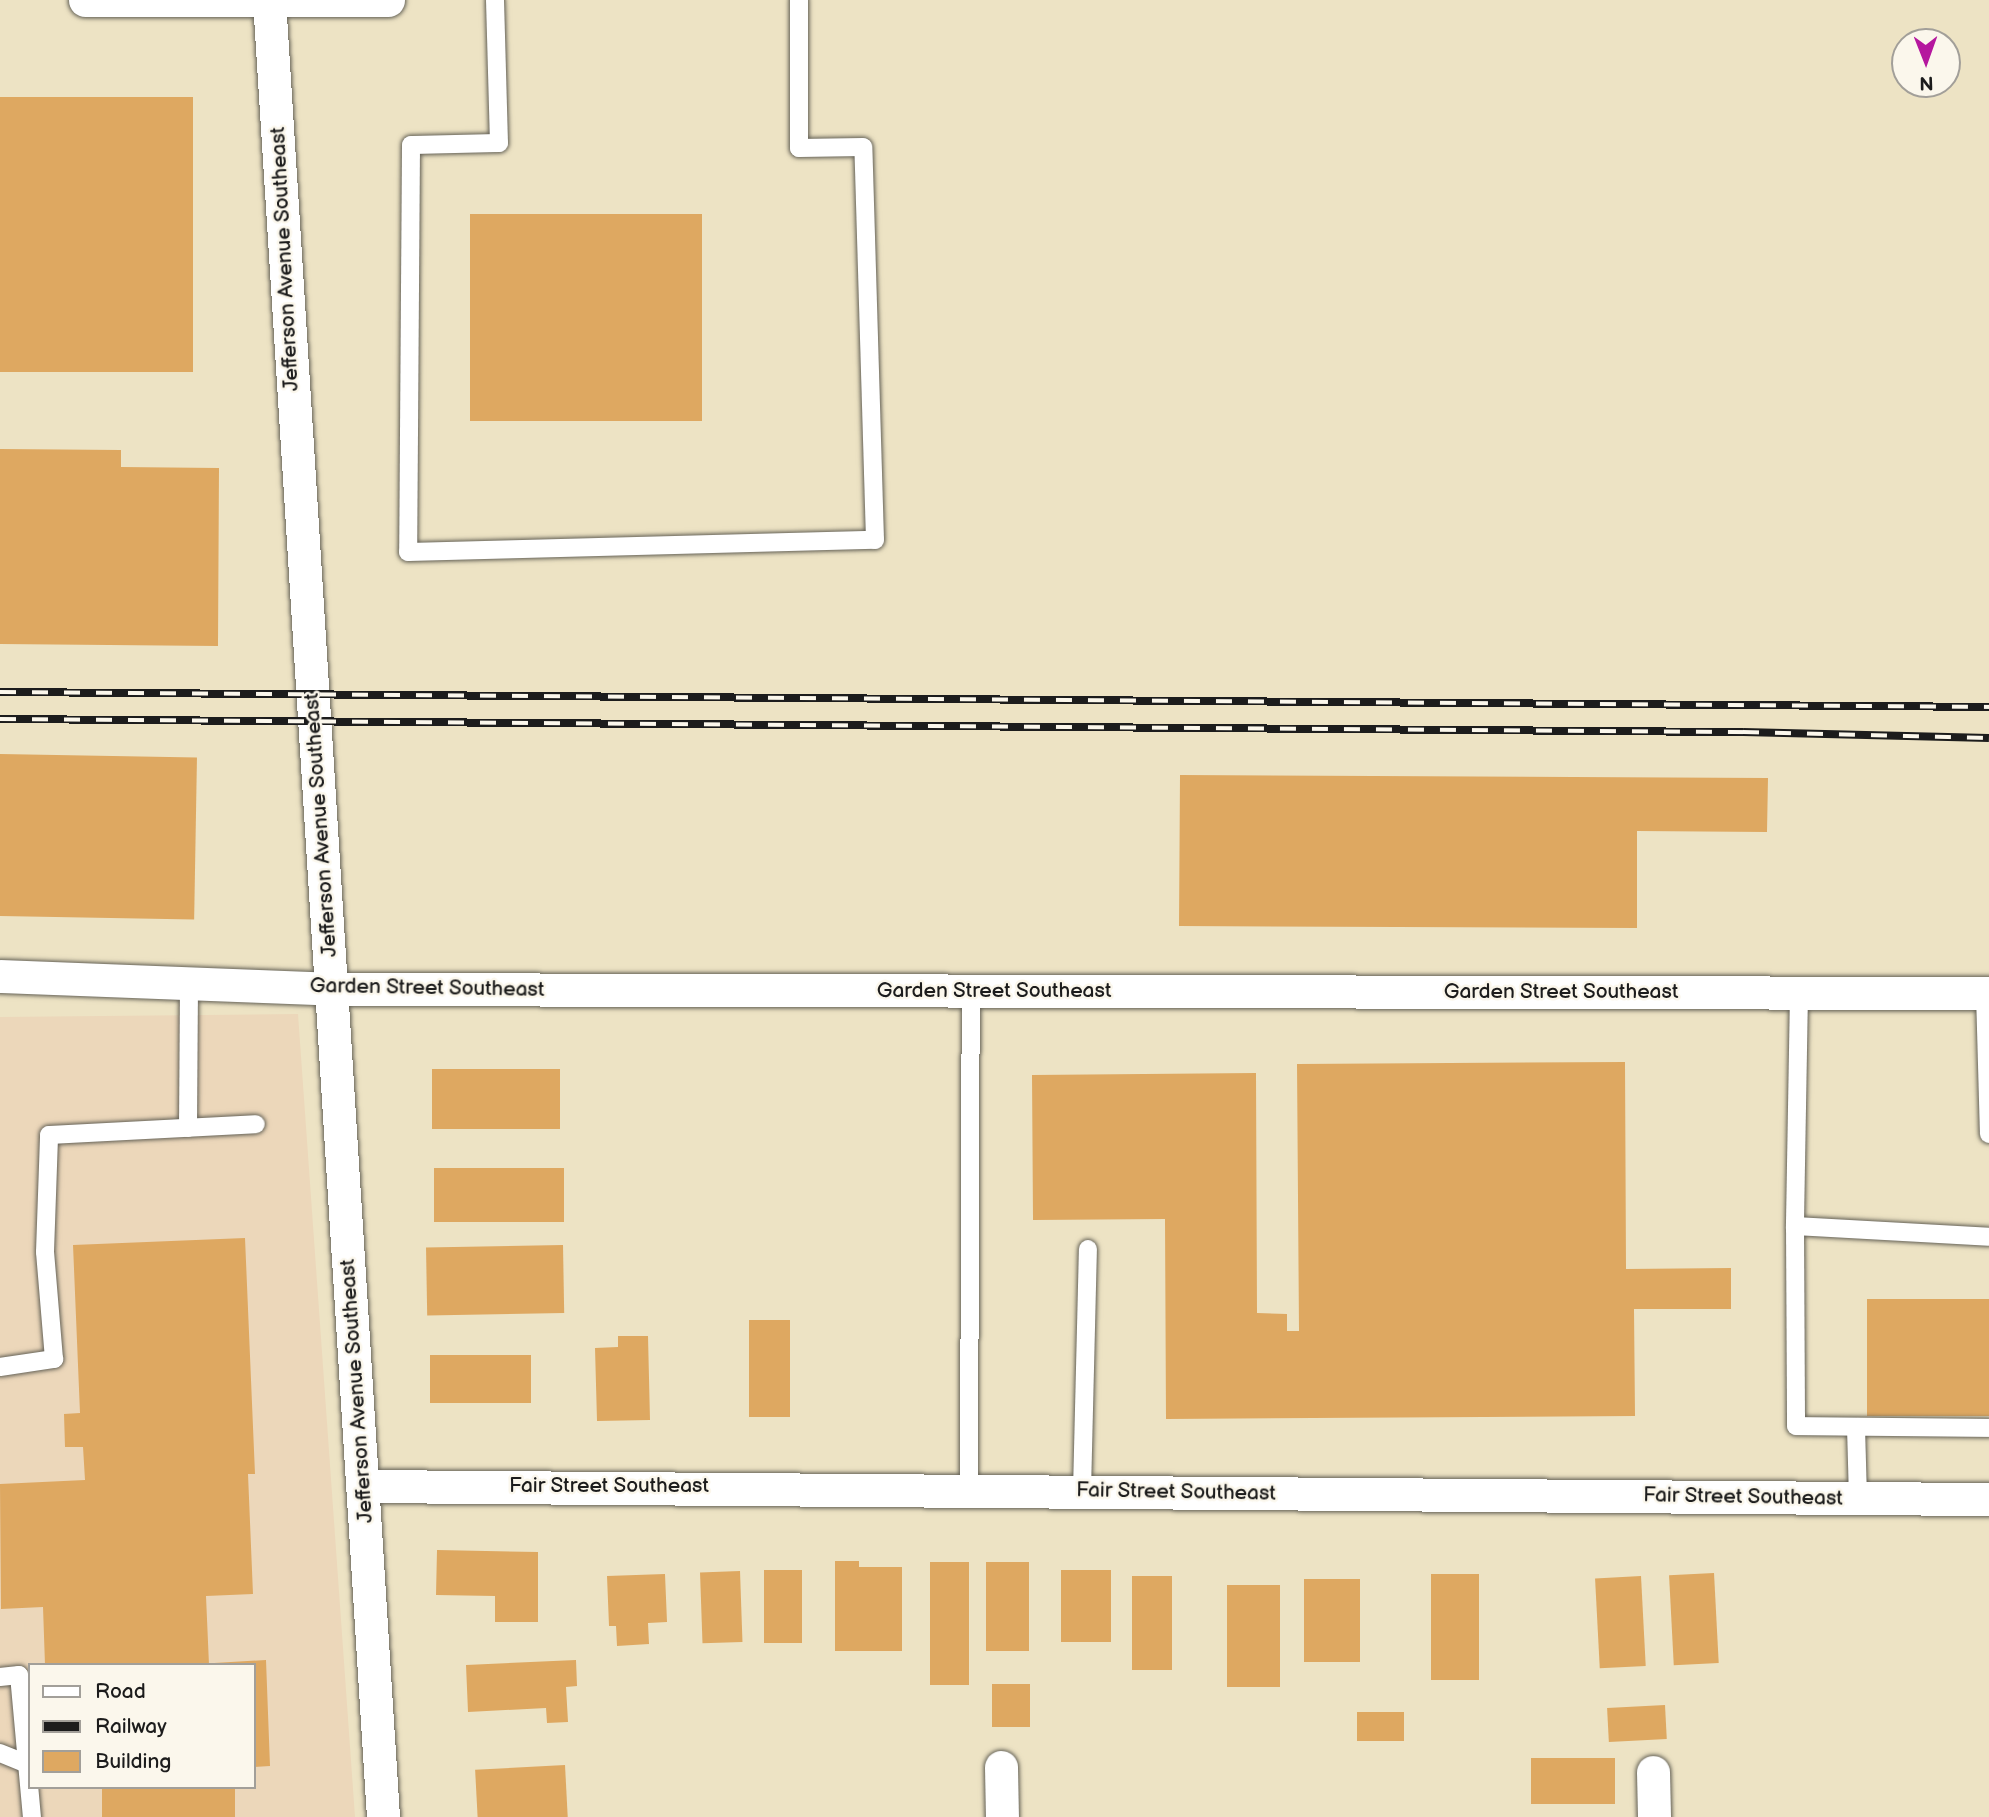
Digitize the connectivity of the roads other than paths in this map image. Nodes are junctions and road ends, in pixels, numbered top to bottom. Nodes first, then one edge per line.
1 (85, 0) edge
2 (388, 0) edge
3 (495, 0) edge
4 (799, 0) edge
5 (269, 1) edge
6 (0, 976) edge
7 (189, 981) junction
8 (332, 989) junction
9 (971, 991) junction
10 (1799, 993) junction
11 (1987, 993) edge
12 (256, 1124) dead end
13 (188, 1128) junction
14 (1989, 1134) edge
15 (1795, 1226) junction
16 (1989, 1237) edge
17 (1088, 1249) dead end
18 (0, 1367) edge
19 (1856, 1427) junction
20 (1989, 1428) edge
21 (363, 1486) junction
22 (969, 1489) junction
23 (1082, 1491) junction
24 (1858, 1498) junction
25 (1989, 1499) edge
26 (0, 1677) edge
27 (0, 1754) edge
28 (27, 1764) junction
29 (1001, 1767) dead end
30 (1653, 1772) dead end
31 (28, 1775) edge
32 (29, 1789) edge
33 (32, 1817) edge
34 (383, 1817) edge
35 (1002, 1817) edge
36 (1654, 1817) edge

1 - 5 street
2 - 5 street
3 - 4 lane
5 - 8 street, Jefferson Avenue Southeast
6 - 7 street, Garden Street Southeast
7 - 8 street, Garden Street Southeast
7 - 13 lane
8 - 9 street, Garden Street Southeast
8 - 21 street, Jefferson Avenue Southeast
9 - 10 street, Garden Street Southeast
9 - 22 lane
10 - 11 street, Garden Street Southeast
10 - 15 lane
11 - 14 lane
12 - 13 lane
13 - 18 lane
15 - 16 lane
15 - 19 lane
17 - 23 lane
19 - 20 lane
19 - 24 lane
21 - 22 street, Fair Street Southeast
21 - 34 street, Jefferson Avenue Southeast
22 - 23 street, Fair Street Southeast
23 - 24 street, Fair Street Southeast
24 - 25 street, Fair Street Southeast
26 - 28 lane
27 - 28 lane
28 - 31 lane
29 - 35 street
30 - 36 street
32 - 33 lane

